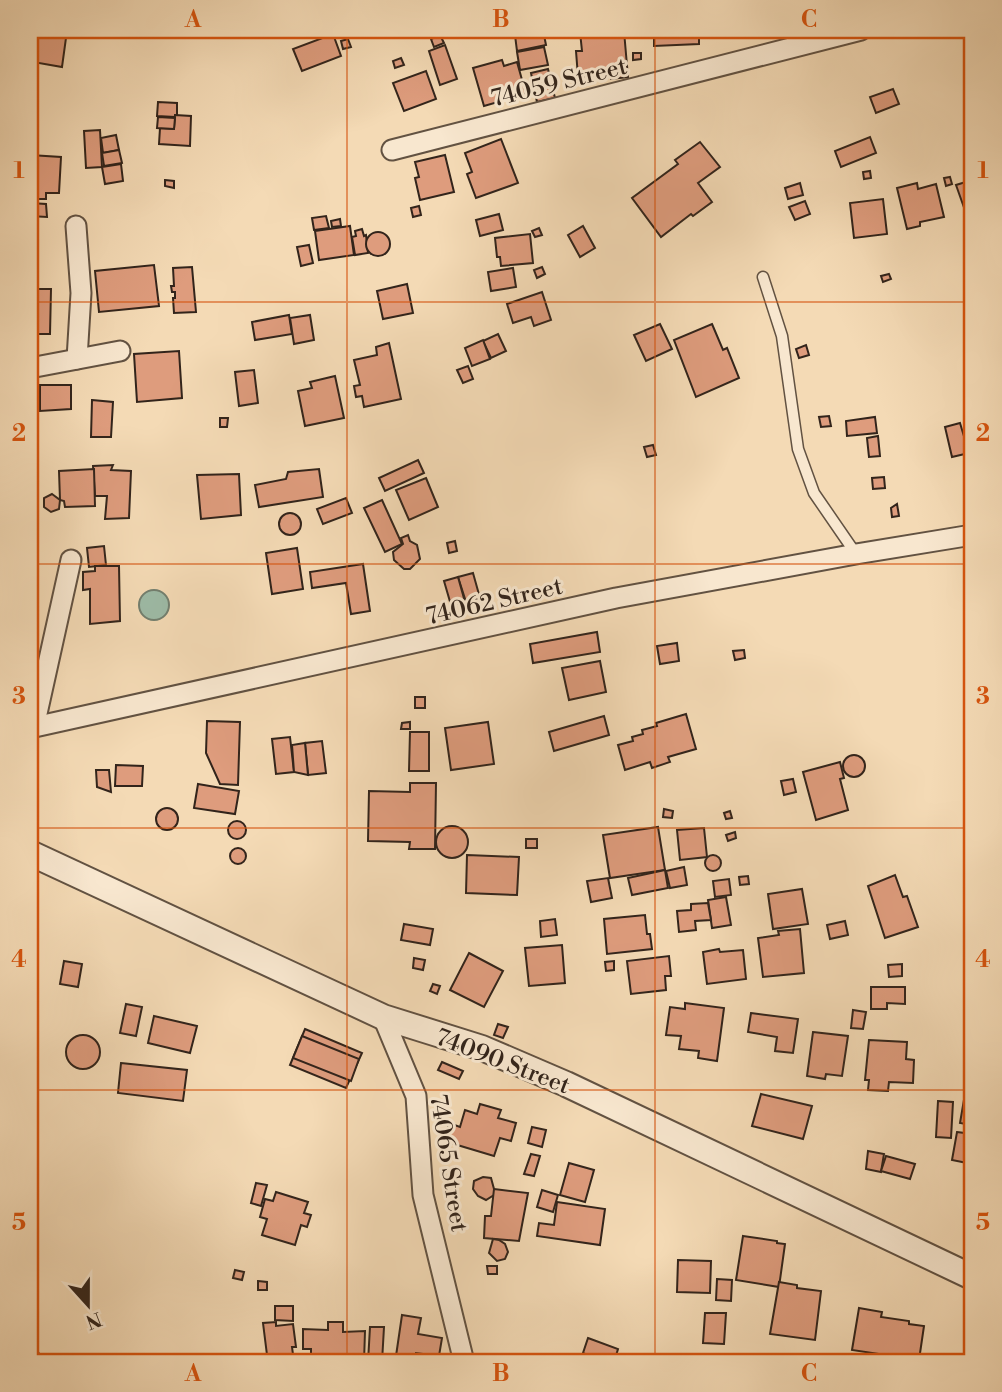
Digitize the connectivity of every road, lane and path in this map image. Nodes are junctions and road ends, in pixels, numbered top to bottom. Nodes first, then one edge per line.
1 (861, 30) edge
2 (392, 150) dead end
3 (76, 226) dead end
4 (762, 277) dead end
5 (120, 351) dead end
6 (77, 359) junction
7 (30, 368) edge
8 (972, 535) edge
9 (856, 554) junction
10 (71, 560) dead end
11 (32, 727) edge
12 (30, 853) edge
13 (383, 1017) junction
14 (972, 1277) edge
15 (464, 1362) edge

1 - 2 street, 74059 Street
3 - 6 street
4 - 9 lane
5 - 6 street
6 - 7 street
8 - 9 street, 74062 Street
9 - 11 street, 74062 Street
10 - 11 street
12 - 13 street, 74090 Street
13 - 14 street, 74090 Street
13 - 15 street, 74065 Street

